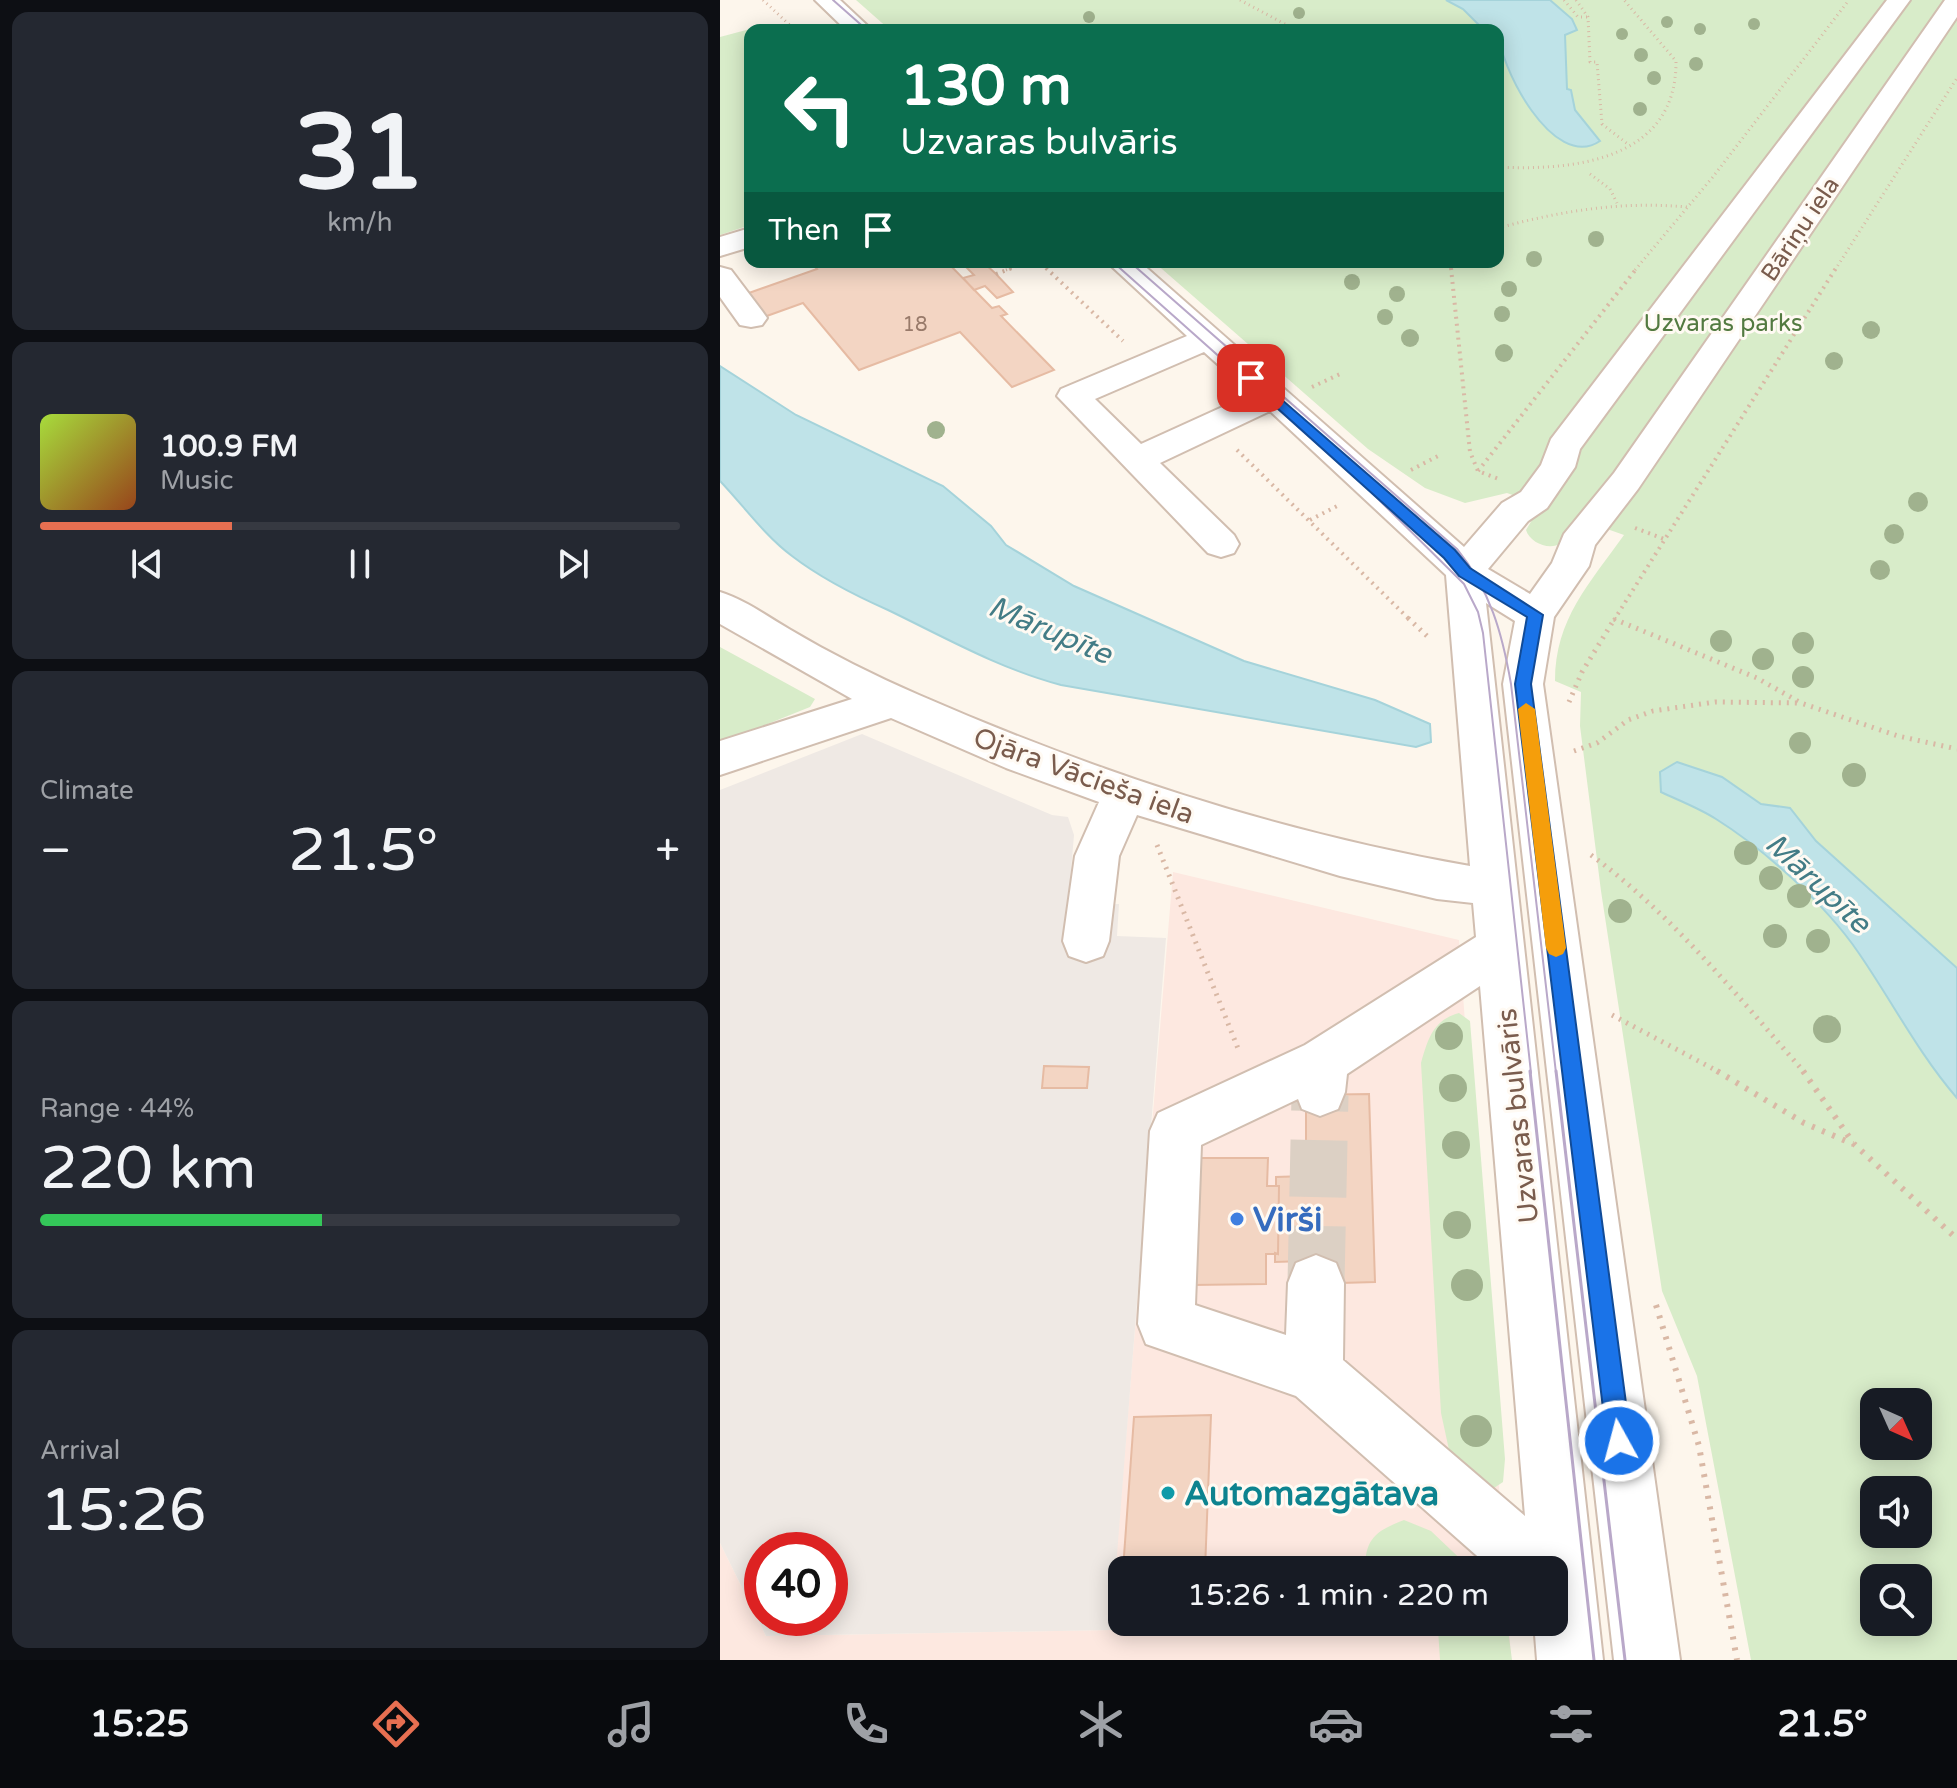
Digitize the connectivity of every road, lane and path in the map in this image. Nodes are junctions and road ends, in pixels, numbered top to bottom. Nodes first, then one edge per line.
1 (763, 0) edge
2 (826, 0) edge
3 (1240, 0) edge
4 (1256, 0) edge
5 (1564, 0) edge
6 (1576, 0) edge
7 (1624, 0) edge
8 (1849, 0) edge
9 (1899, 0) edge
10 (1957, 0) edge
11 (1259, 9) junction
12 (1588, 17) junction
13 (789, 24) edge
14 (853, 24) edge
15 (1285, 24) edge
16 (1957, 78) edge
17 (1629, 145) junction
18 (1504, 167) edge
19 (1590, 174) dead end
20 (1617, 203) junction
21 (1688, 207) junction
22 (1504, 226) edge
23 (744, 239) edge
24 (720, 247) edge
25 (1012, 268) edge
26 (1045, 268) edge
27 (1129, 268) edge
28 (1451, 268) edge
29 (996, 274) dead end
30 (720, 276) edge
31 (751, 318) dead end
32 (1208, 339) junction
33 (1148, 365) junction
34 (1273, 397) junction
35 (1211, 425) junction
36 (1136, 460) junction
37 (1629, 526) dead end
38 (1664, 539) junction
39 (1221, 544) dead end
40 (1464, 572) junction
41 (720, 606) edge
42 (1535, 615) junction
43 (1614, 619) junction
44 (1432, 644) dead end
45 (893, 701) junction
46 (1801, 703) junction
47 (1569, 712) dead end
48 (1571, 737) dead end
49 (1957, 749) edge
50 (1573, 751) junction
51 (720, 758) edge
52 (1575, 766) dead end
53 (1124, 794) junction
54 (1592, 870) dead end
55 (1470, 885) dead end
56 (1086, 941) dead end
57 (1500, 947) junction
58 (1611, 1029) dead end
59 (1257, 1093) junction
60 (1854, 1144) junction
61 (1957, 1239) edge
62 (1316, 1283) tunnel mouth
63 (1651, 1290) dead end
64 (1314, 1373) junction
65 (1523, 1556) edge
66 (1550, 1556) edge
67 (1565, 1636) edge
68 (1570, 1660) edge
69 (1647, 1660) edge
70 (1737, 1660) edge

1 - 13 path
2 - 14 street
3 - 11 path
4 - 11 path
5 - 12 path
6 - 12 path
7 - 17 path
8 - 21 path
9 - 40 street, Bāriņu iela
10 - 42 street, Bāriņu iela
11 - 15 path
12 - 17 path
16 - 38 path
17 - 18 path
19 - 20 path
20 - 21 path
20 - 22 path
21 - 28 path
23 - 24 street
25 - 29 path
26 - 33 path
27 - 32 street
30 - 31 street
32 - 33 street
32 - 34 street
33 - 36 street
34 - 35 street
34 - 40 street
35 - 36 street
35 - 44 path
36 - 39 street
37 - 38 path
38 - 43 path
40 - 42 street
40 - 57 street, Uzvaras bulvāris
41 - 45 street, Ojāra Vācieša iela
42 - 69 street, Uzvaras bulvāris
43 - 46 path
43 - 47 path
45 - 51 street
45 - 53 street, Ojāra Vācieša iela
46 - 49 path
46 - 50 path
48 - 50 path
50 - 52 path
53 - 55 street, Ojāra Vācieša iela
53 - 56 street
53 - 59 path
54 - 60 path
57 - 59 street
57 - 66 street, Uzvaras bulvāris
58 - 60 path
59 - 64 street
60 - 61 path
62 - 64 street
63 - 70 path
64 - 65 street
67 - 68 street, Uzvaras bulvāris

